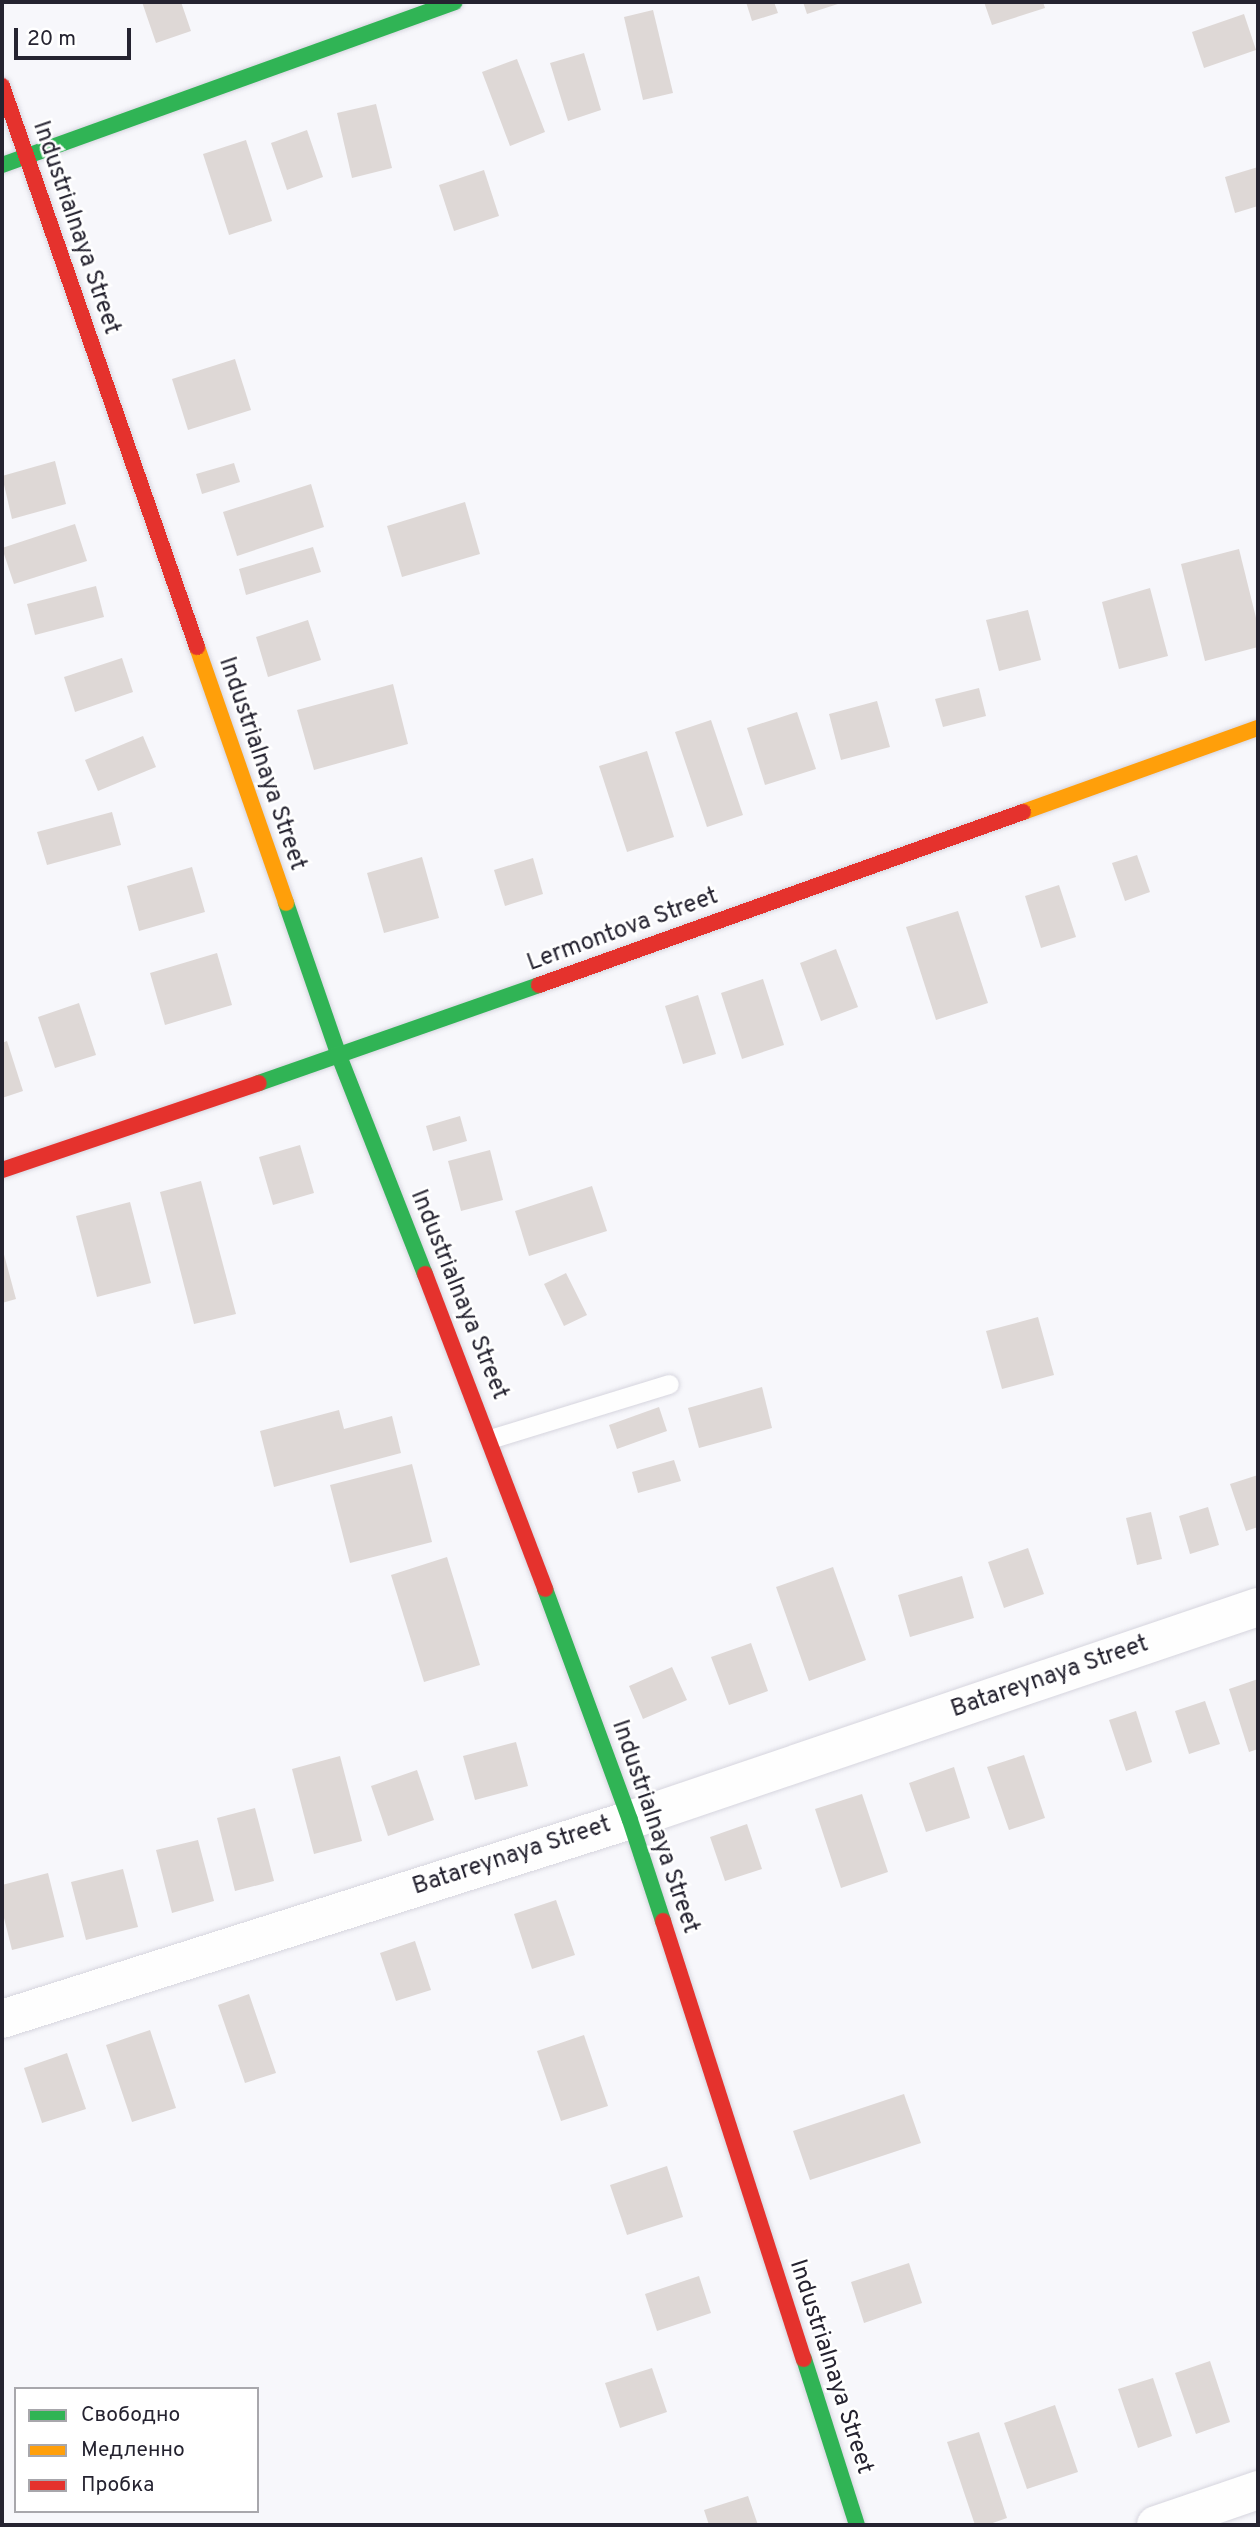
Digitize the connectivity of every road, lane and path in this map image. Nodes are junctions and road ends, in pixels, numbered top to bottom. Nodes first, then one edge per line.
1 (455, 2) edge
2 (2, 86) edge
3 (25, 156) junction
4 (2, 165) edge
5 (1258, 728) edge
6 (339, 1056) junction
7 (2, 1170) edge
8 (669, 1384) dead end
9 (490, 1439) junction
10 (1258, 1607) edge
11 (630, 1820) junction
12 (2, 2019) edge
13 (1258, 2490) edge
14 (856, 2525) edge
15 (1156, 2525) edge

1 - 3 street
2 - 3 street, Industrialnaya Street
3 - 4 street
3 - 6 street, Industrialnaya Street
5 - 6 street, Lermontova Street
6 - 7 street, Lermontova Street
6 - 9 street, Industrialnaya Street
8 - 9 lane
9 - 11 street, Industrialnaya Street
10 - 11 street, Batareynaya Street
11 - 12 street, Batareynaya Street
11 - 14 street, Industrialnaya Street
13 - 15 street

